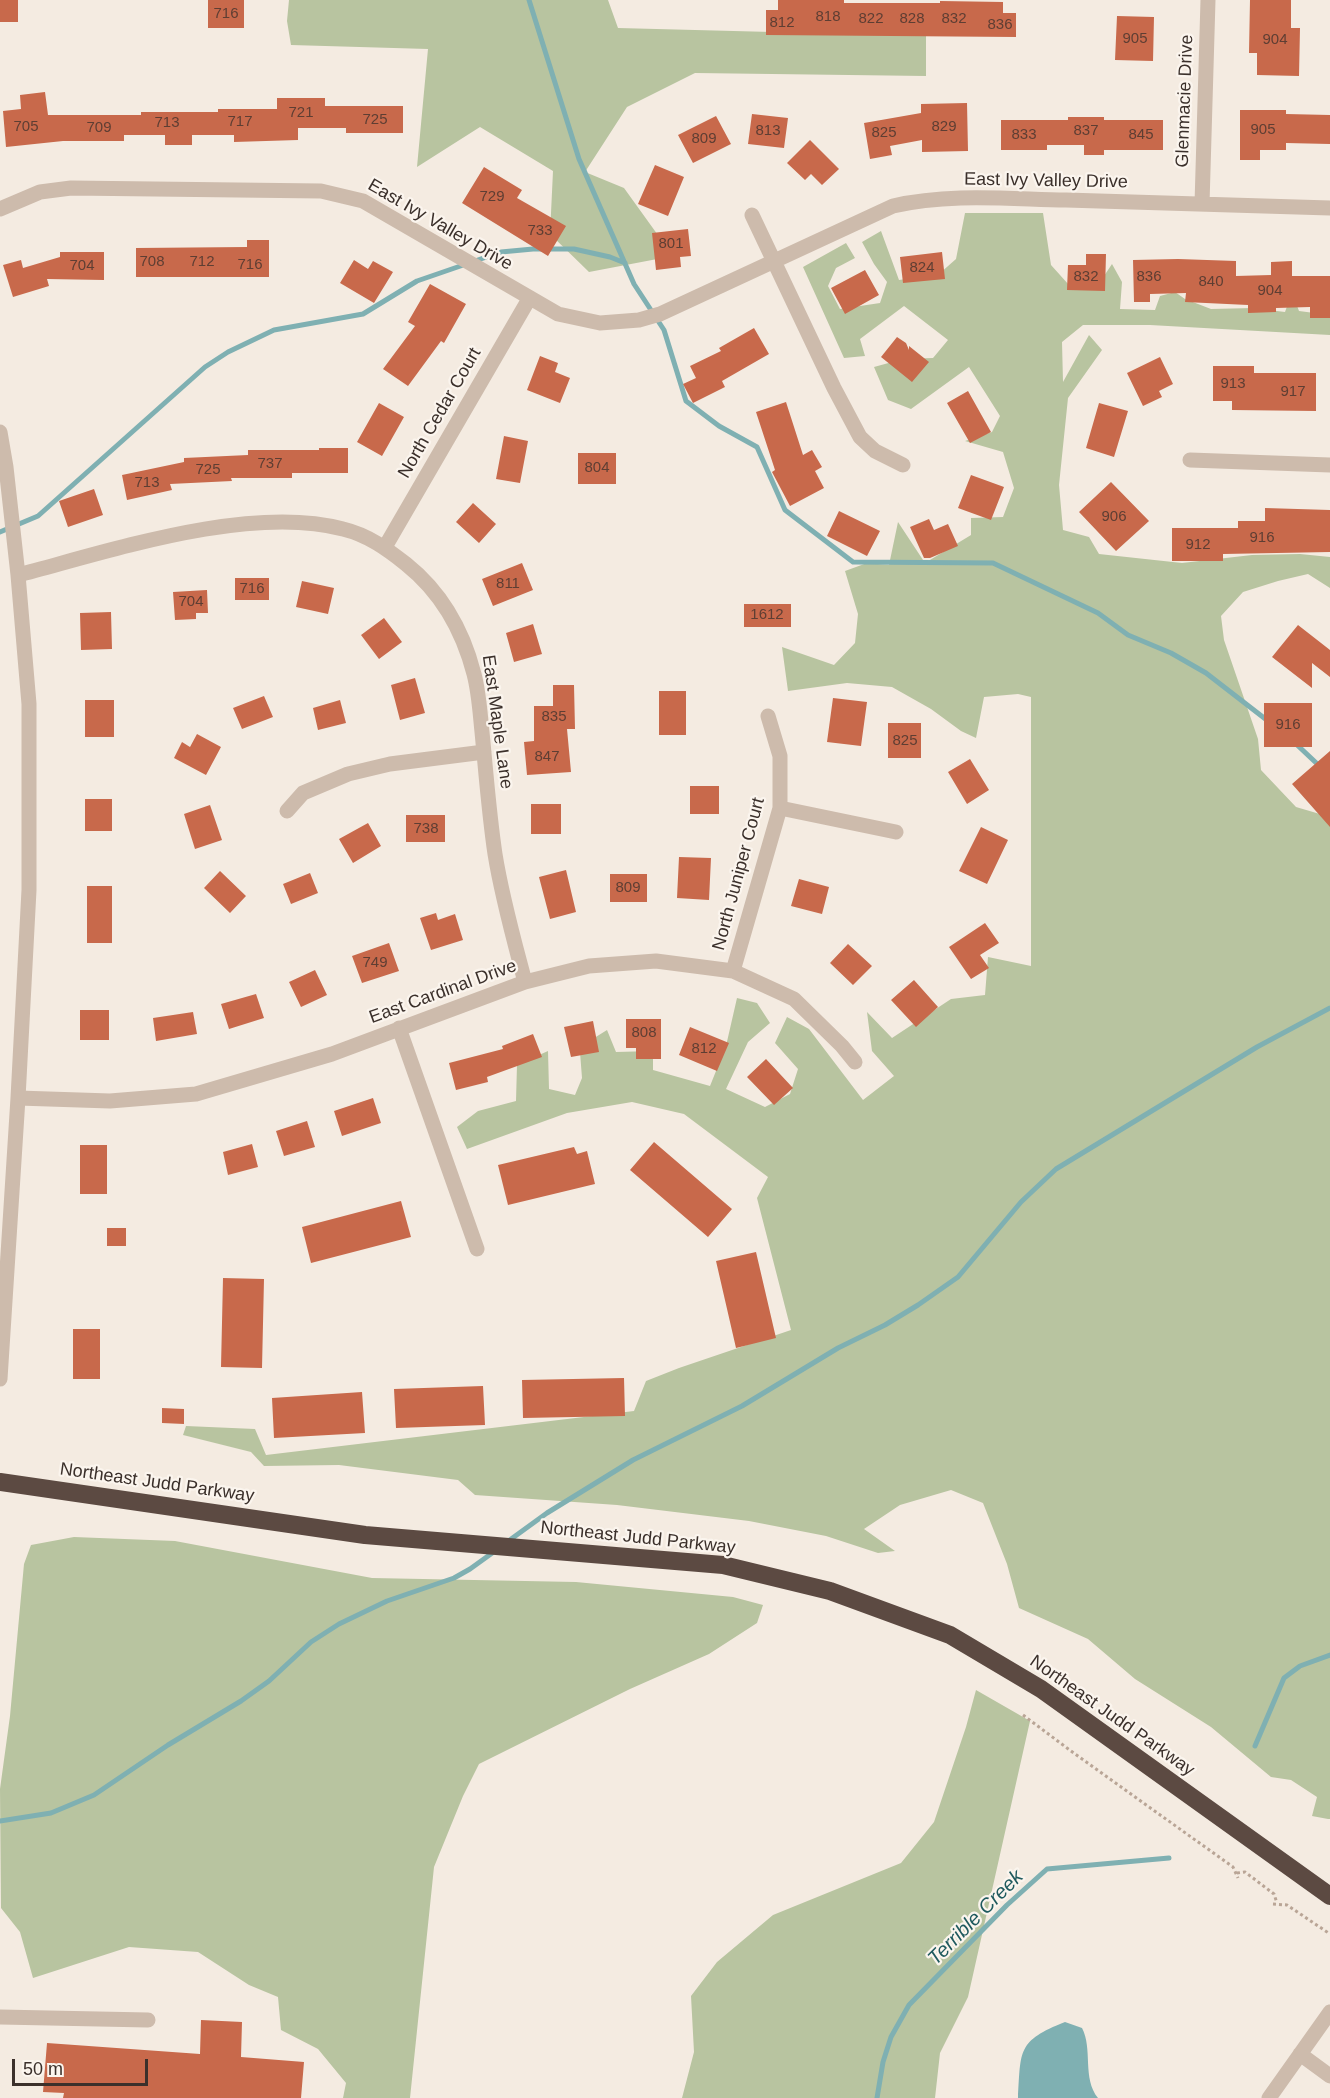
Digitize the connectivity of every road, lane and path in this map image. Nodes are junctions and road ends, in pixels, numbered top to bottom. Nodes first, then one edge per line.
1 (1208, 0) edge
2 (1202, 204) junction
3 (1330, 208) edge
4 (0, 209) edge
5 (752, 215) dead end
6 (774, 262) junction
7 (529, 299) junction
8 (0, 432) edge
9 (1190, 460) dead end
10 (903, 465) dead end
11 (1330, 465) edge
12 (385, 547) junction
13 (18, 575) junction
14 (768, 716) dead end
15 (484, 752) junction
16 (780, 808) junction
17 (287, 812) dead end
18 (896, 832) dead end
19 (733, 971) junction
20 (525, 982) junction
21 (399, 1028) junction
22 (855, 1062) dead end
23 (18, 1098) junction
24 (477, 1249) dead end
25 (0, 1379) edge
26 (0, 1482) edge
27 (1023, 1715) dead end
28 (1237, 1873) junction
29 (1238, 1878) dead end
30 (1330, 1896) edge
31 (1330, 1934) edge
32 (1330, 2012) edge
33 (0, 2018) edge
34 (148, 2020) dead end
35 (1300, 2054) junction
36 (1330, 2076) edge
37 (1269, 2098) edge

1 - 2 street, Glenmacie Drive
2 - 3 street, East Ivy Valley Drive
2 - 6 street, East Ivy Valley Drive
4 - 7 street, East Ivy Valley Drive
5 - 6 street
6 - 7 street, East Ivy Valley Drive
6 - 10 street
7 - 12 street, North Cedar Court
8 - 13 street
9 - 11 street
12 - 13 street, East Maple Lane
12 - 15 street, East Maple Lane
13 - 23 street
14 - 16 street, North Juniper Court
15 - 17 street
15 - 20 street, East Maple Lane
16 - 18 street
16 - 19 street, North Juniper Court
19 - 20 street, East Cardinal Drive
19 - 22 street, East Cardinal Drive
20 - 21 street, East Cardinal Drive
21 - 23 street, East Cardinal Drive
21 - 24 street
23 - 25 street
26 - 30 highway, Northeast Judd Parkway
27 - 28 path
28 - 29 path
28 - 31 path
32 - 35 street
33 - 34 street
35 - 36 street
35 - 37 street

